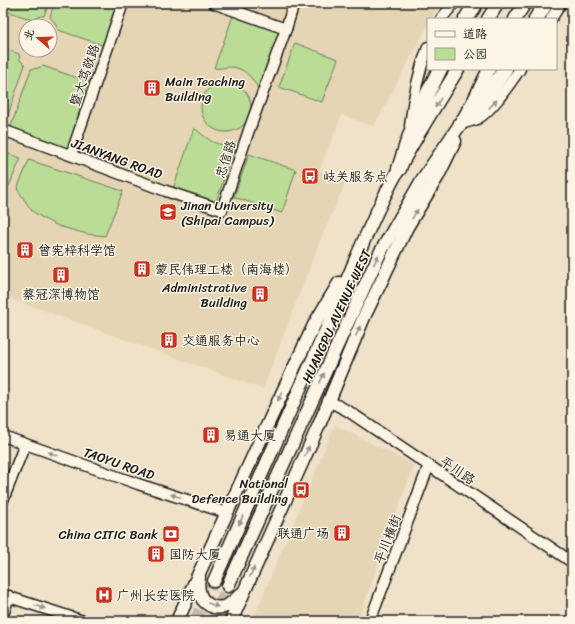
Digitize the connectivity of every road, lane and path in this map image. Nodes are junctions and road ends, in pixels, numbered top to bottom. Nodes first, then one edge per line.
1 (123, 3) edge
2 (213, 3) edge
3 (294, 3) edge
4 (454, 3) edge
5 (476, 3) edge
6 (498, 3) edge
7 (525, 3) edge
8 (546, 3) edge
9 (561, 3) edge
10 (442, 18) edge
11 (467, 18) edge
12 (489, 18) edge
13 (517, 18) edge
14 (537, 18) edge
15 (553, 18) edge
16 (286, 29) junction
17 (427, 49) edge
18 (440, 70) edge
19 (457, 70) edge
20 (489, 70) edge
21 (504, 70) edge
22 (519, 70) edge
23 (461, 123) junction
24 (3, 130) edge
25 (408, 141) junction
26 (71, 155) junction
27 (399, 169) junction
28 (222, 210) joint
29 (358, 253) junction
30 (329, 401) junction
31 (3, 436) edge
32 (25, 444) junction
33 (429, 465) junction
34 (3, 500) edge
35 (227, 512) junction
36 (572, 562) edge
37 (199, 574) junction
38 (214, 581) tunnel mouth
39 (228, 586) tunnel mouth
40 (244, 590) junction
41 (6, 595) edge
42 (3, 615) edge
43 (83, 621) edge
44 (177, 621) edge
45 (231, 621) edge
46 (370, 621) edge

1 - 26 street, 暨大笃敬路
2 - 16 street
3 - 16 street
4 - 10 street
5 - 11 highway
6 - 12 main road
7 - 13 main road
8 - 14 highway
9 - 15 street
16 - 28 street, 忠信路
17 - 25 street
18 - 25 highway
19 -> 27 main road, HUANGPU AVENUE WEST
20 - 23 main road, HUANGPU AVENUE WEST
21 - 23 highway
23 -> 22 street
30 -> 23 main road
39 -> 23 main road, HUANGPU AVENUE WEST
24 - 26 street, JIANYANG ROAD
25 - 27 highway
26 - 28 street, JIANYANG ROAD
27 - 29 main road, HUANGPU AVENUE WEST
29 -> 35 main road
29 -> 38 main road, HUANGPU AVENUE WEST
30 - 33 street, 平川路
40 -> 30 main road
31 - 32 street, TAOYU ROAD
32 - 34 street
35 -> 32 street, TAOYU ROAD
33 - 36 street, 平川路
33 - 46 street, 平川横街
35 - 37 main road
37 -> 40 main road
37 - 44 main road
40 - 45 main road
41 - 42 street
41 -> 43 street

